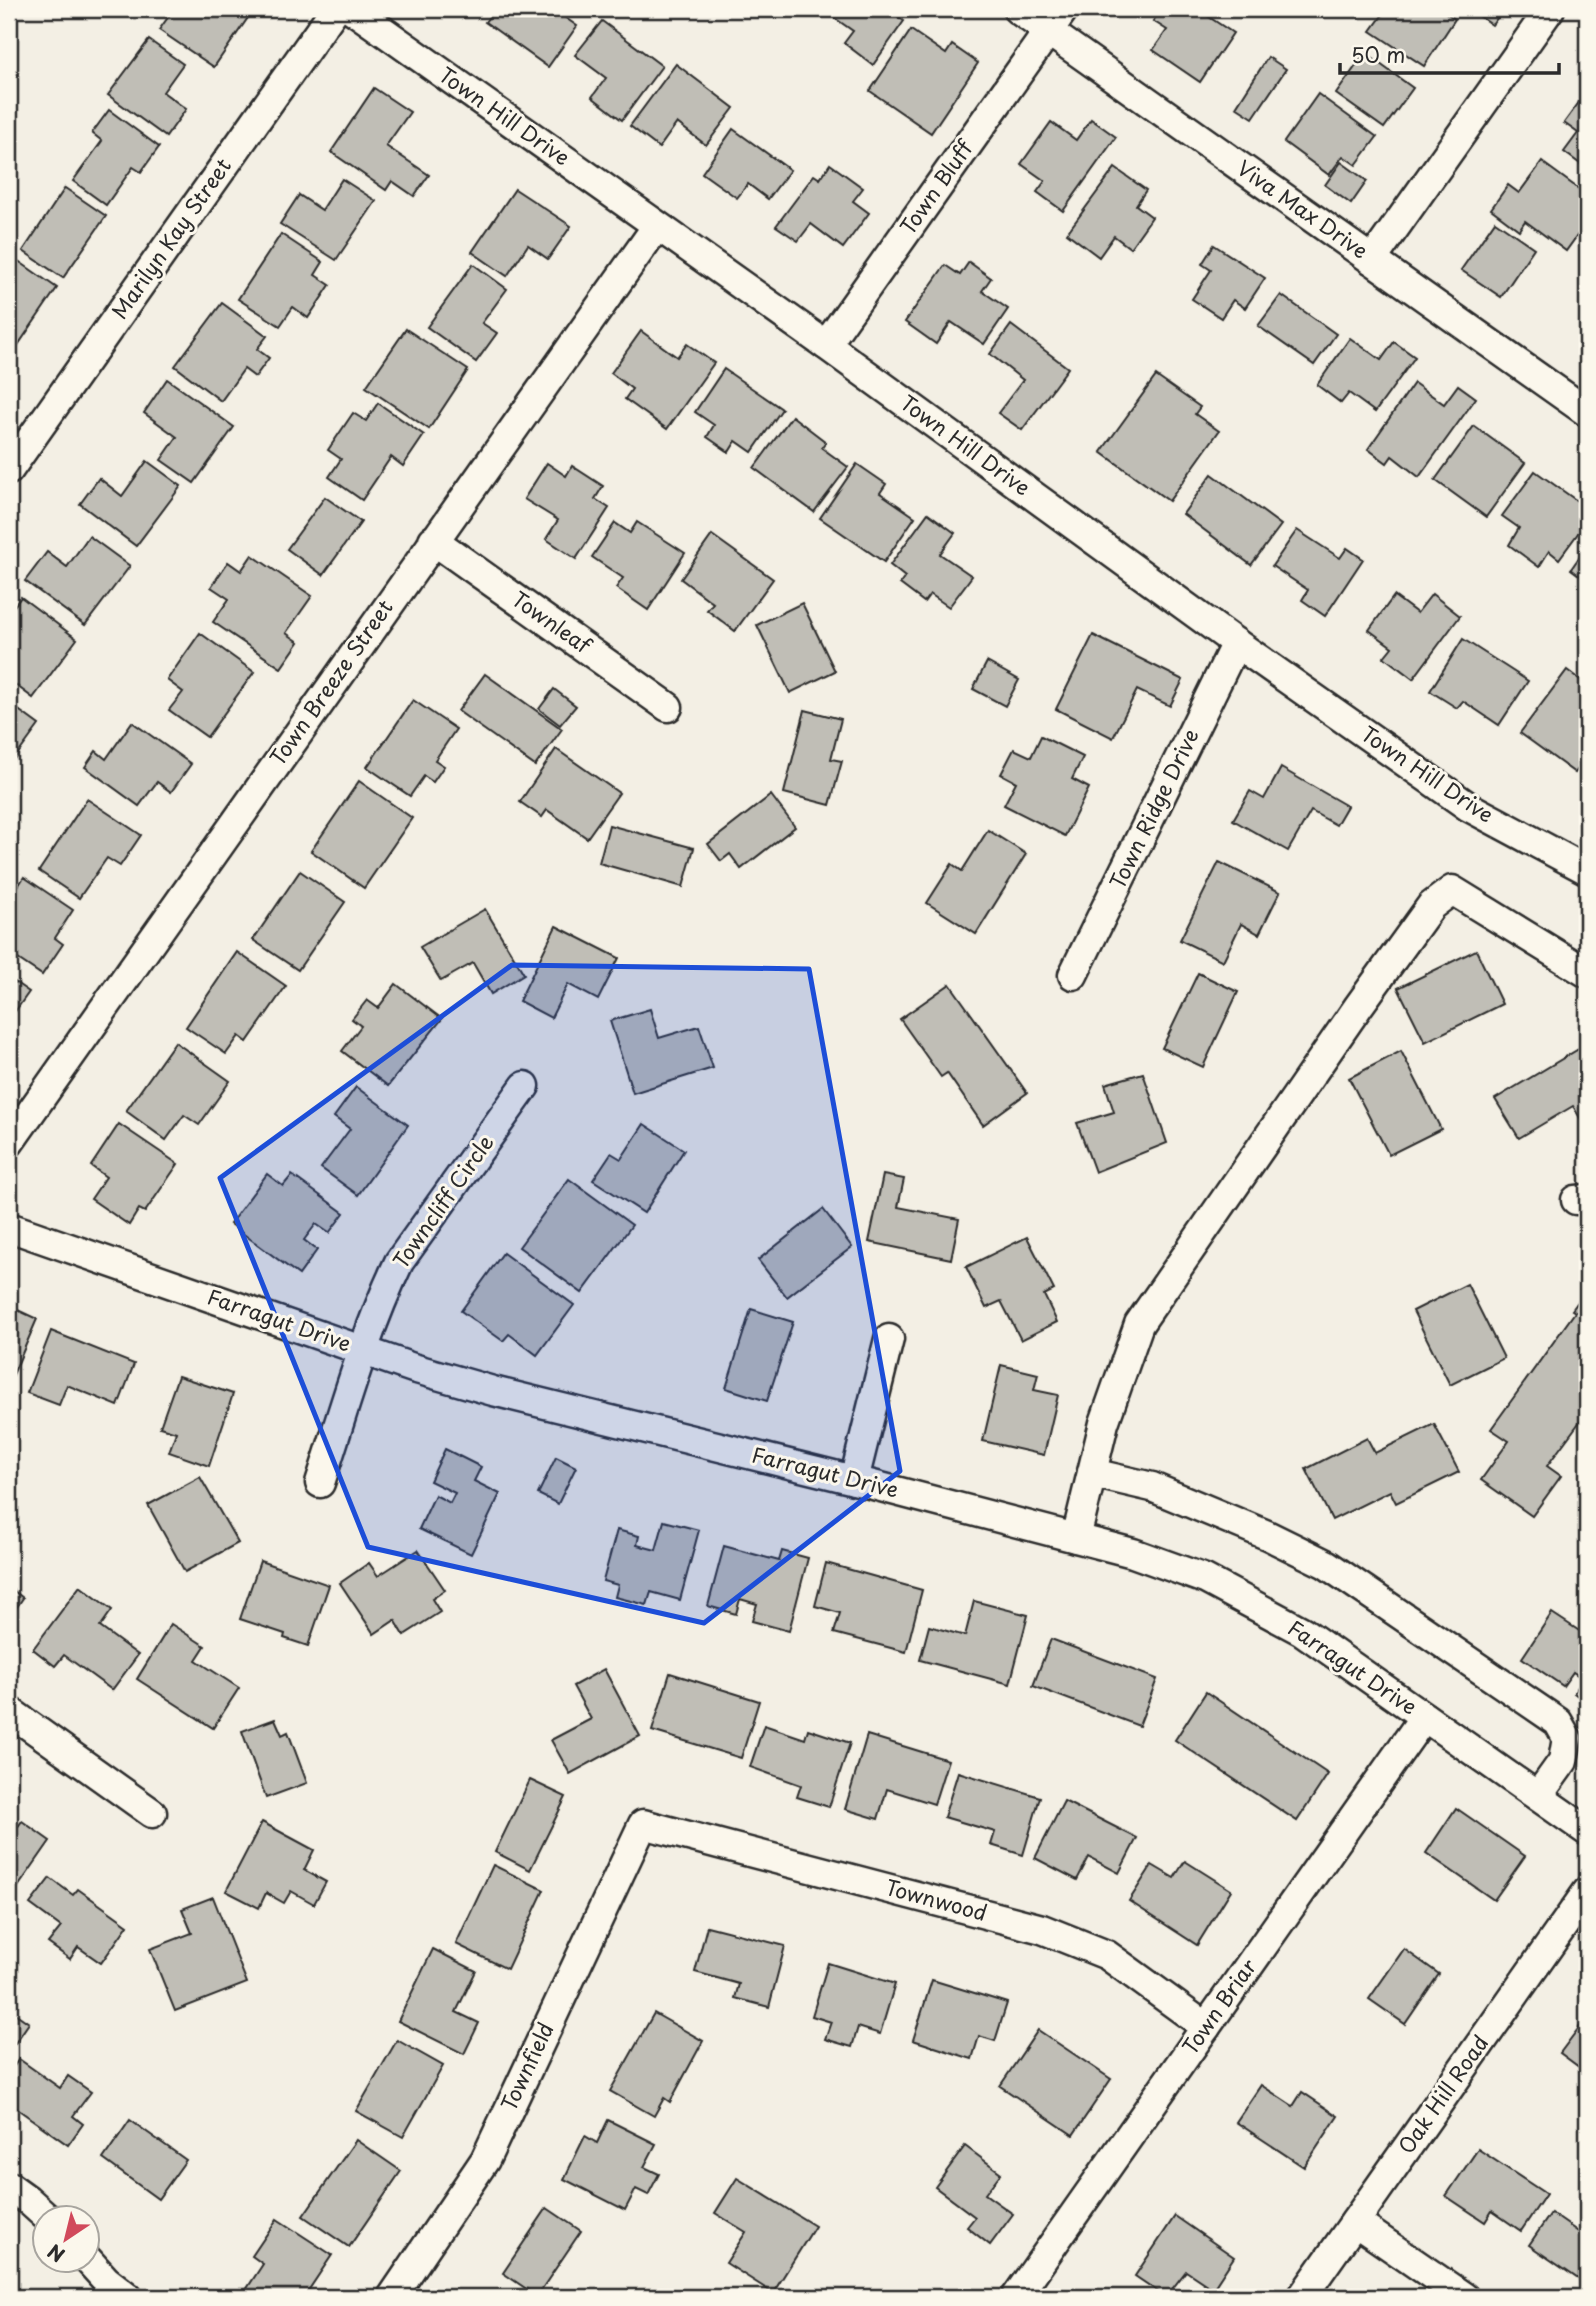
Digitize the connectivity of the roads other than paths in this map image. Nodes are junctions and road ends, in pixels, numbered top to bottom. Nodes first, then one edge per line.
1 (335, 9) edge
2 (352, 9) edge
3 (1017, 9) edge
4 (1550, 9) edge
5 (1056, 20) edge
6 (657, 226) junction
7 (1372, 260) junction
8 (826, 345) junction
9 (1587, 412) edge
10 (9, 470) edge
11 (433, 540) junction
12 (1236, 643) junction
13 (668, 707) dead end
14 (1587, 870) edge
15 (1587, 973) edge
16 (1073, 975) dead end
17 (525, 1086) dead end
18 (9, 1143) edge
19 (9, 1227) edge
20 (889, 1339) dead end
21 (363, 1350) junction
22 (1092, 1473) junction
23 (854, 1480) junction
24 (320, 1483) dead end
25 (1076, 1538) junction
26 (9, 1711) edge
27 (1424, 1717) junction
28 (1538, 1796) junction
29 (152, 1812) dead end
30 (643, 1824) joint
31 (1587, 1831) edge
32 (1584, 1904) edge
33 (1206, 2026) junction
34 (9, 2186) edge
35 (32, 2205) edge
36 (1355, 2221) junction
37 (101, 2274) edge
38 (128, 2297) edge
39 (392, 2297) edge
40 (1016, 2297) edge
41 (1302, 2297) edge
42 (1464, 2297) edge

1 - 10 street, Marilyn Kay Street
2 - 6 street, Town Hill Drive
3 - 5 street, Viva Max Drive
4 - 7 street
5 - 7 street, Viva Max Drive
5 - 8 street, Town Bluff
6 - 8 street, Town Hill Drive
6 - 11 street, Town Breeze Street
7 - 9 street, Viva Max Drive
8 - 12 street, Town Hill Drive
11 - 13 street, Townleaf
11 - 18 street, Town Breeze Street
12 - 14 street, Town Hill Drive
12 - 16 street, Town Ridge Drive
15 - 22 street
17 - 21 street, Towncliff Circle
19 - 21 street, Farragut Drive
20 - 23 street
21 - 23 street, Farragut Drive
21 - 24 street, Towncliff Circle
22 - 25 street
22 - 28 street
23 - 25 street, Farragut Drive
25 - 27 street, Farragut Drive
26 - 29 street
27 - 28 street, Farragut Drive
27 - 33 street, Town Briar
28 - 31 street, Farragut Drive
30 - 33 street, Townwood
30 - 39 street, Townfield
32 - 36 street, Oak Hill Road
33 - 40 street, Town Briar
34 - 35 street
36 - 41 street, Oak Hill Road
36 - 42 street
37 - 38 street

